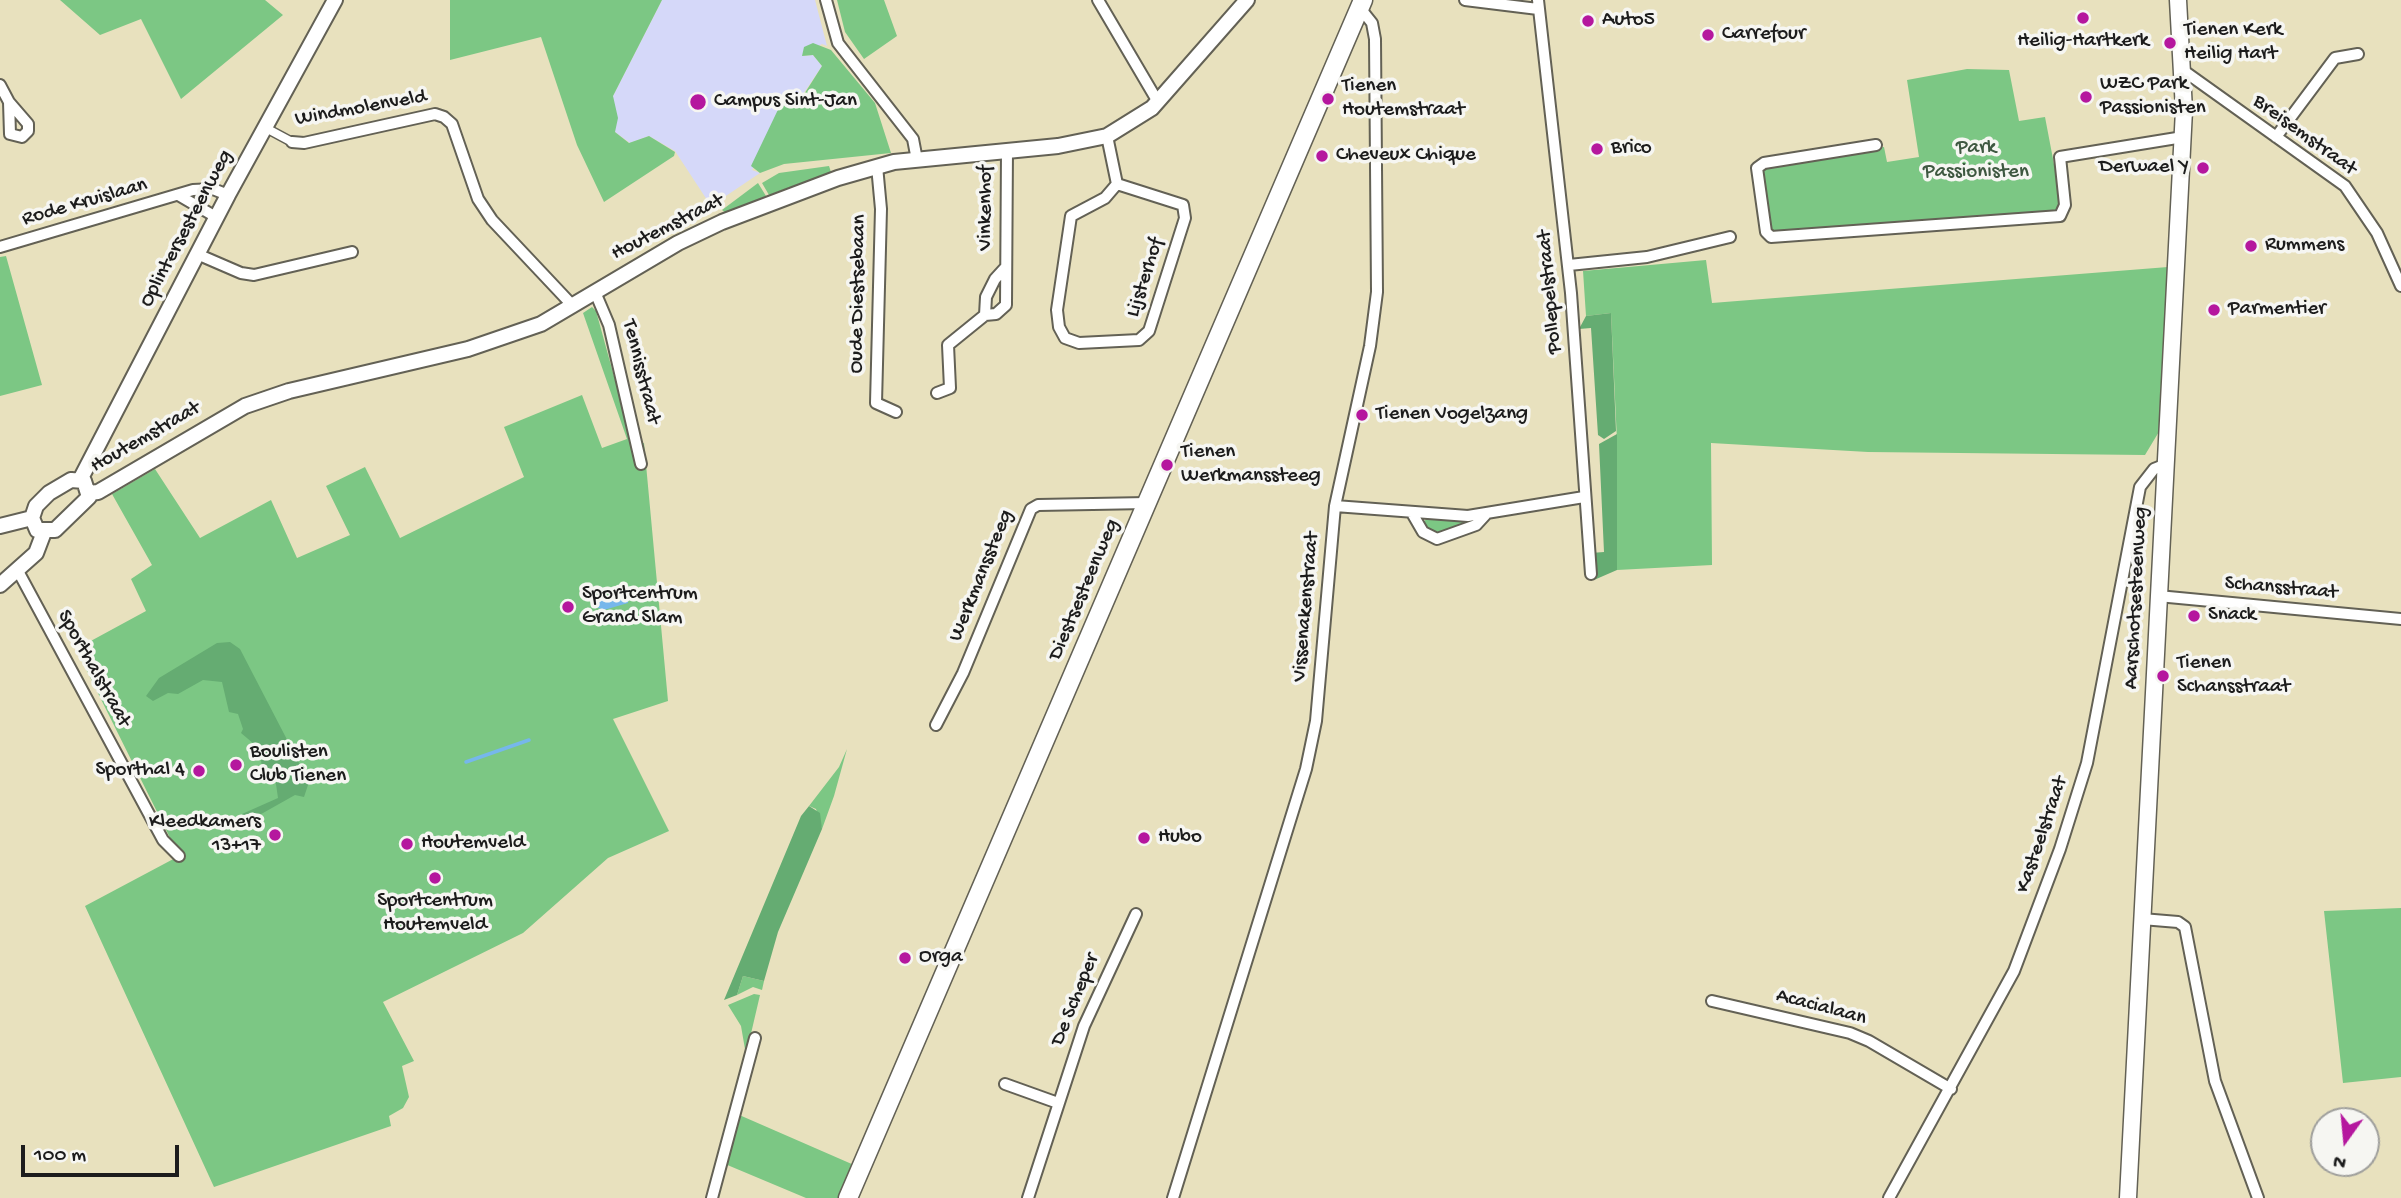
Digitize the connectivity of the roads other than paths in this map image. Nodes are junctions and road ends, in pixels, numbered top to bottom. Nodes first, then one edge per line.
1 (335, 0) edge
2 (826, 0) edge
3 (1098, 0) edge
4 (1247, 0) edge
5 (1465, 0) edge
6 (2178, 0) edge
7 (1361, 4) edge
8 (1538, 4) edge
9 (2358, 54) dead end
10 (2184, 71) junction
11 (0, 86) edge
12 (9, 102) dead end
13 (1158, 102) junction
14 (264, 127) junction
15 (1107, 135) junction
16 (2183, 137) junction
17 (2277, 137) junction
18 (292, 142) joint
19 (1876, 145) dead end
20 (1007, 150) junction
21 (917, 160) junction
22 (877, 166) junction
23 (1117, 184) junction
24 (228, 195) junction
25 (180, 196) junction
26 (216, 217) junction
27 (1730, 237) dead end
28 (0, 247) edge
29 (352, 252) dead end
30 (197, 254) junction
31 (1569, 265) junction
32 (1006, 267) junction
33 (2401, 286) edge
34 (595, 292) junction
35 (573, 306) junction
36 (985, 315) junction
37 (937, 393) dead end
38 (896, 412) dead end
39 (641, 464) dead end
40 (2164, 465) junction
41 (80, 480) junction
42 (89, 493) junction
43 (1584, 497) junction
44 (1147, 503) junction
45 (1335, 506) junction
46 (1412, 513) junction
47 (1487, 513) junction
48 (32, 518) junction
49 (0, 526) edge
50 (44, 532) junction
51 (18, 571) junction
52 (1591, 574) dead end
53 (0, 585) edge
54 (2158, 597) junction
55 (2401, 619) edge
56 (936, 725) dead end
57 (179, 856) dead end
58 (1136, 914) dead end
59 (2142, 919) junction
60 (1712, 1001) dead end
61 (755, 1038) dead end
62 (1005, 1084) dead end
63 (1951, 1089) junction
64 (1058, 1102) junction
65 (712, 1198) edge
66 (848, 1198) edge
67 (1028, 1198) edge
68 (1173, 1198) edge
69 (1889, 1198) edge
70 (2128, 1198) edge
71 (2258, 1198) edge

1 - 14 street, Oplintersesteenweg
2 - 21 street
3 - 13 street
4 - 13 street, Houtemstraat
5 - 8 street, Pollepelstraat
6 - 10 main road, Aarschotsesteenweg
7 - 44 main road, Diestsesteenweg
7 - 45 street, Vissenakenstraat
8 - 31 street, Pollepelstraat
9 - 17 street
10 - 16 main road, Aarschotsesteenweg
10 - 17 street, Breisemstraat
11 - 12 street
13 - 15 street, Houtemstraat
14 - 18 street, Windmolenveld
14 - 24 street, Oplintersesteenweg
15 - 20 street, Houtemstraat
15 - 23 street
16 - 19 street
16 - 40 main road, Aarschotsesteenweg
17 - 33 street, Breisemstraat
18 - 35 street, Windmolenveld
20 - 21 street, Houtemstraat
20 - 32 street, Vinkenhof
21 - 22 street, Houtemstraat
22 - 34 street, Houtemstraat
22 - 38 street, Oude Diestsebaan
23 - 23 street, Lijsterhof
24 - 25 street, Rode Kruislaan
24 - 26 street, Oplintersesteenweg
25 - 26 street, Rode Kruislaan
25 - 28 street, Rode Kruislaan
26 - 30 street, Oplintersesteenweg
27 - 31 street
29 - 30 street
30 - 41 street, Oplintersesteenweg
31 - 43 street, Pollepelstraat
32 - 36 street, Vinkenhof
32 - 36 street, Vinkenhof
34 - 35 street, Houtemstraat
34 - 39 street, Tennisstraat
35 - 42 street, Houtemstraat
36 - 37 street, Vinkenhof
40 - 54 main road, Aarschotsesteenweg
40 - 63 street, Kasteelstraat
41 - 42 street, Houtemstraat
41 - 48 street, Houtemstraat
42 - 50 street, Houtemstraat
43 - 47 street
43 - 52 street, Pollepelstraat
44 - 56 street, Werkmanssteeg
44 - 66 main road, Diestsesteenweg
45 - 46 street
45 - 68 street, Vissenakenstraat
46 - 47 street
46 - 47 street
48 - 49 street
48 - 50 street
50 - 51 street, Houtemstraat
51 - 53 street, Houtemstraat
51 - 57 street, Sporthalstraat
54 - 55 street, Schansstraat
54 - 59 main road, Aarschotsesteenweg
58 - 64 street, De Scheper
59 - 70 main road, Aarschotsesteenweg
59 - 71 street
60 - 63 street, Acacialaan
61 - 65 street
62 - 64 street
63 - 69 street, Kasteelstraat
64 - 67 street, De Scheper

